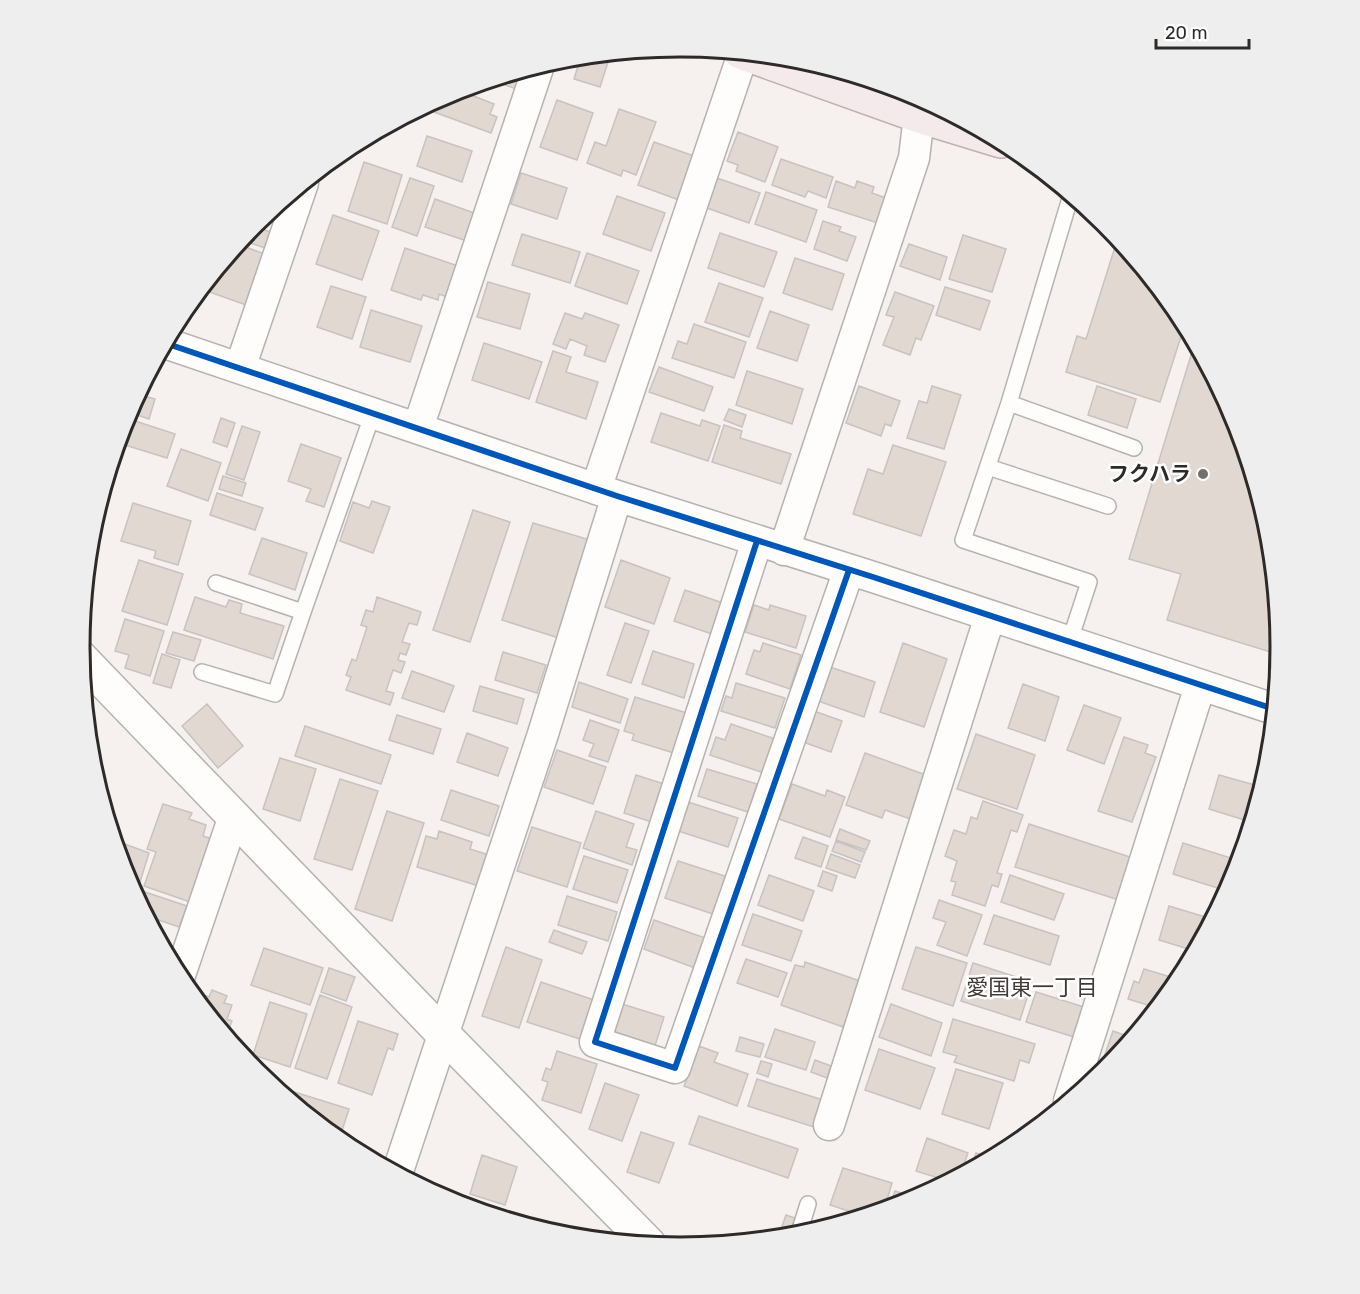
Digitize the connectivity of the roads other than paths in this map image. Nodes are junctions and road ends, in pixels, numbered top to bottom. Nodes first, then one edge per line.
1 (740, 60) edge
2 (788, 67) edge
3 (536, 75) edge
4 (909, 103) edge
5 (921, 109) edge
6 (298, 197) edge
7 (1069, 203) edge
8 (173, 346) edge
9 (240, 368) junction
10 (1009, 403) junction
11 (374, 413) junction
12 (418, 428) junction
13 (1134, 448) dead end
14 (988, 467) junction
15 (607, 493) junction
16 (1108, 506) dead end
17 (771, 545) junction
18 (849, 570) junction
19 (216, 583) dead end
20 (303, 612) junction
21 (990, 616) junction
22 (1069, 643) junction
23 (91, 668) edge
24 (202, 672) dead end
25 (1200, 686) junction
26 (1267, 708) edge
27 (234, 816) junction
28 (183, 966) edge
29 (443, 1034) junction
30 (1074, 1087) edge
31 (829, 1125) dead end
32 (399, 1166) edge
33 (808, 1204) dead end
34 (802, 1224) edge
35 (640, 1236) edge

1 - 15 street
2 - 4 main road
3 - 12 street
5 - 17 street
6 - 9 street
7 - 10 lane
8 - 9 street
9 - 11 street
10 - 13 lane
10 - 14 lane
11 - 12 street
11 - 20 lane
12 - 15 street
14 - 16 lane
14 - 22 lane
15 - 17 street
15 - 29 street
17 - 18 street
17 - 18 street
18 - 21 street
19 - 20 lane
20 - 24 lane
21 - 22 street
21 - 31 street
22 - 25 street
23 - 27 street
25 - 26 street
25 - 30 street
27 - 28 street
27 - 29 street
29 - 32 street
29 - 35 street
33 - 34 lane

